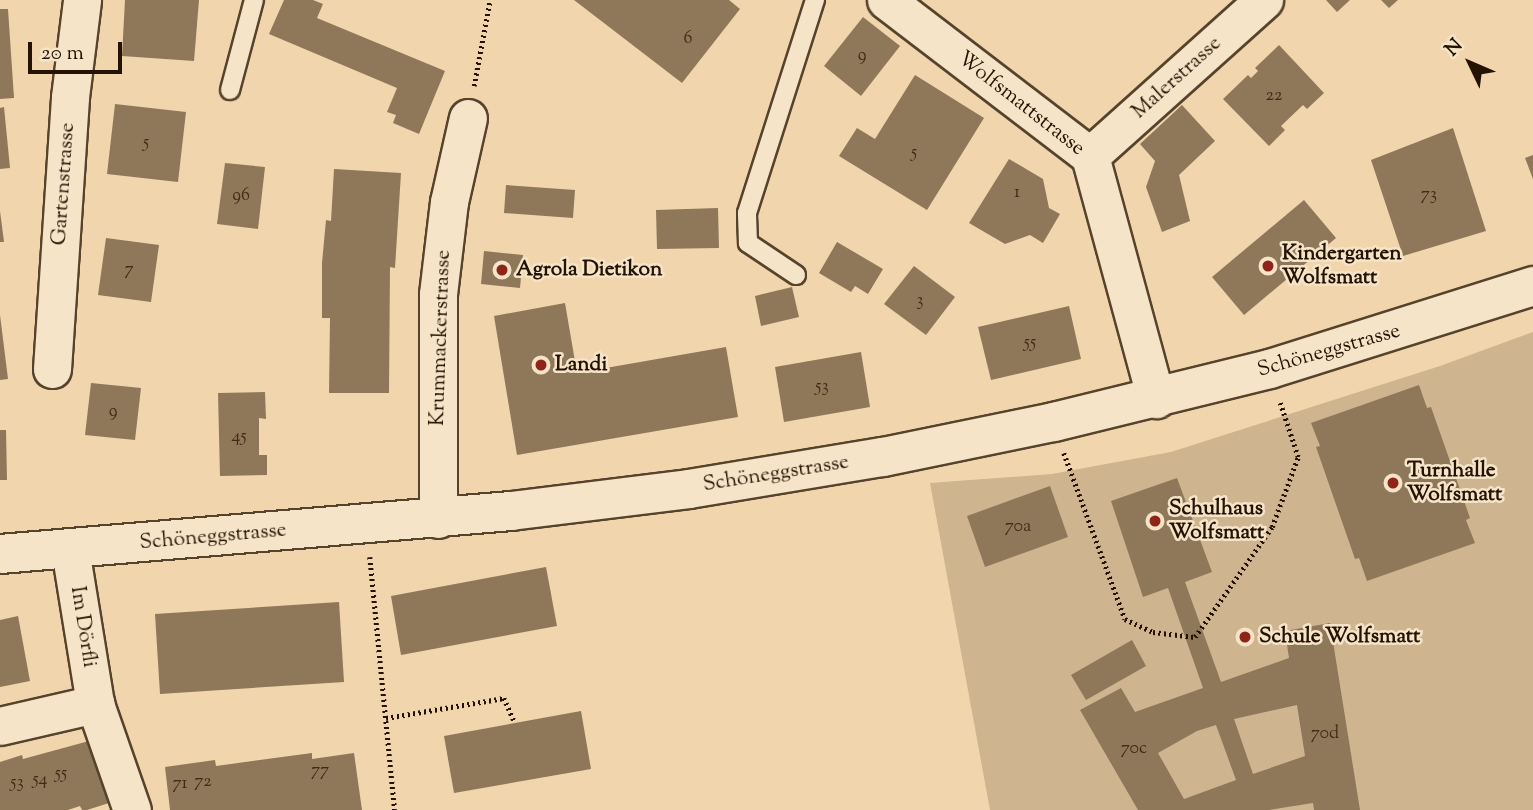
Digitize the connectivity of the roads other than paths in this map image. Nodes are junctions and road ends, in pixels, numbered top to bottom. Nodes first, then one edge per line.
1 (82, 0) edge
2 (254, 0) edge
3 (815, 0) edge
4 (886, 0) edge
5 (1264, 0) edge
6 (230, 90) dead end
7 (468, 118) road end
8 (1090, 156) junction
9 (796, 275) dead end
10 (1533, 286) edge
11 (52, 369) dead end
12 (1156, 399) junction
13 (438, 519) junction
14 (70, 549) junction
15 (0, 554) edge
16 (95, 704) junction
17 (0, 726) edge
18 (132, 810) edge

1 - 11 street, Gartenstrasse
2 - 6 lane
3 - 9 lane
4 - 8 street, Wolfsmattstrasse
5 - 8 street, Malerstrasse
7 - 13 street, Krummackerstrasse
8 - 12 street, Wolfsmattstrasse
10 - 12 street, Schöneggstrasse
12 - 13 street, Schöneggstrasse
13 - 14 street, Schöneggstrasse
14 - 15 street, Schöneggstrasse
14 - 16 street, Im Dörfli
16 - 17 street
16 - 18 street, Im Dörfli

